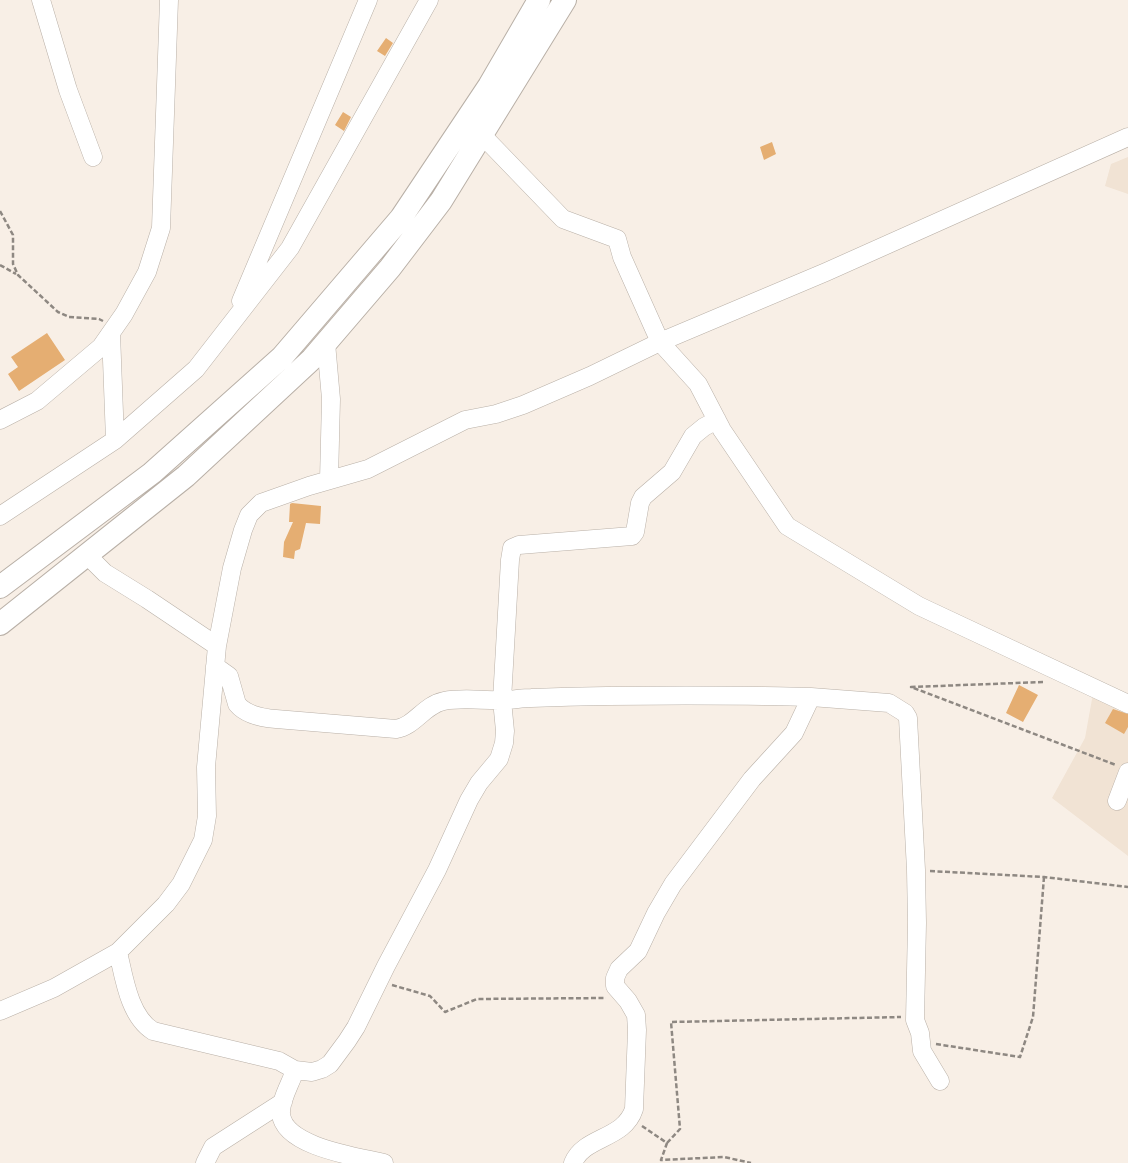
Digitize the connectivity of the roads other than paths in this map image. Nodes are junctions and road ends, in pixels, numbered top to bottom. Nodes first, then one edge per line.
1 (41, 0) edge
2 (169, 0) edge
3 (368, 0) edge
4 (429, 0) edge
5 (538, 0) edge
6 (565, 0) edge
7 (482, 136) junction
8 (1128, 137) edge
9 (93, 157) dead end
10 (231, 324) junction
11 (113, 330) junction
12 (660, 342) junction
13 (326, 343) junction
14 (0, 420) edge
15 (717, 420) junction
16 (115, 440) junction
17 (329, 480) junction
18 (0, 516) edge
19 (87, 555) junction
20 (0, 587) edge
21 (0, 624) edge
22 (217, 646) junction
23 (215, 666) junction
24 (812, 697) junction
25 (502, 700) junction
26 (1128, 704) edge
27 (1124, 769) edge
28 (1117, 801) dead end
29 (118, 952) junction
30 (0, 1011) edge
31 (296, 1070) junction
32 (940, 1081) dead end
33 (283, 1102) junction
34 (205, 1163) edge
35 (384, 1163) edge
36 (573, 1163) edge

1 - 9 street
2 - 11 street
3 - 10 street
4 - 10 street
5 - 20 main road
6 - 7 main road
7 - 12 street
7 - 13 main road
8 - 12 street
10 - 16 street
11 - 14 street
11 - 16 street
12 - 15 street
12 - 17 street
13 - 17 street
13 - 19 main road
15 - 25 street
15 - 26 street
16 - 18 street
17 - 22 street
19 - 21 main road
19 - 22 street
22 - 23 street
23 - 25 street
23 - 29 street
24 - 25 street
24 - 32 street
24 - 36 street
25 - 31 street
27 - 28 street
29 - 30 street
29 - 31 street
31 - 33 street
33 - 34 street
33 - 35 street

